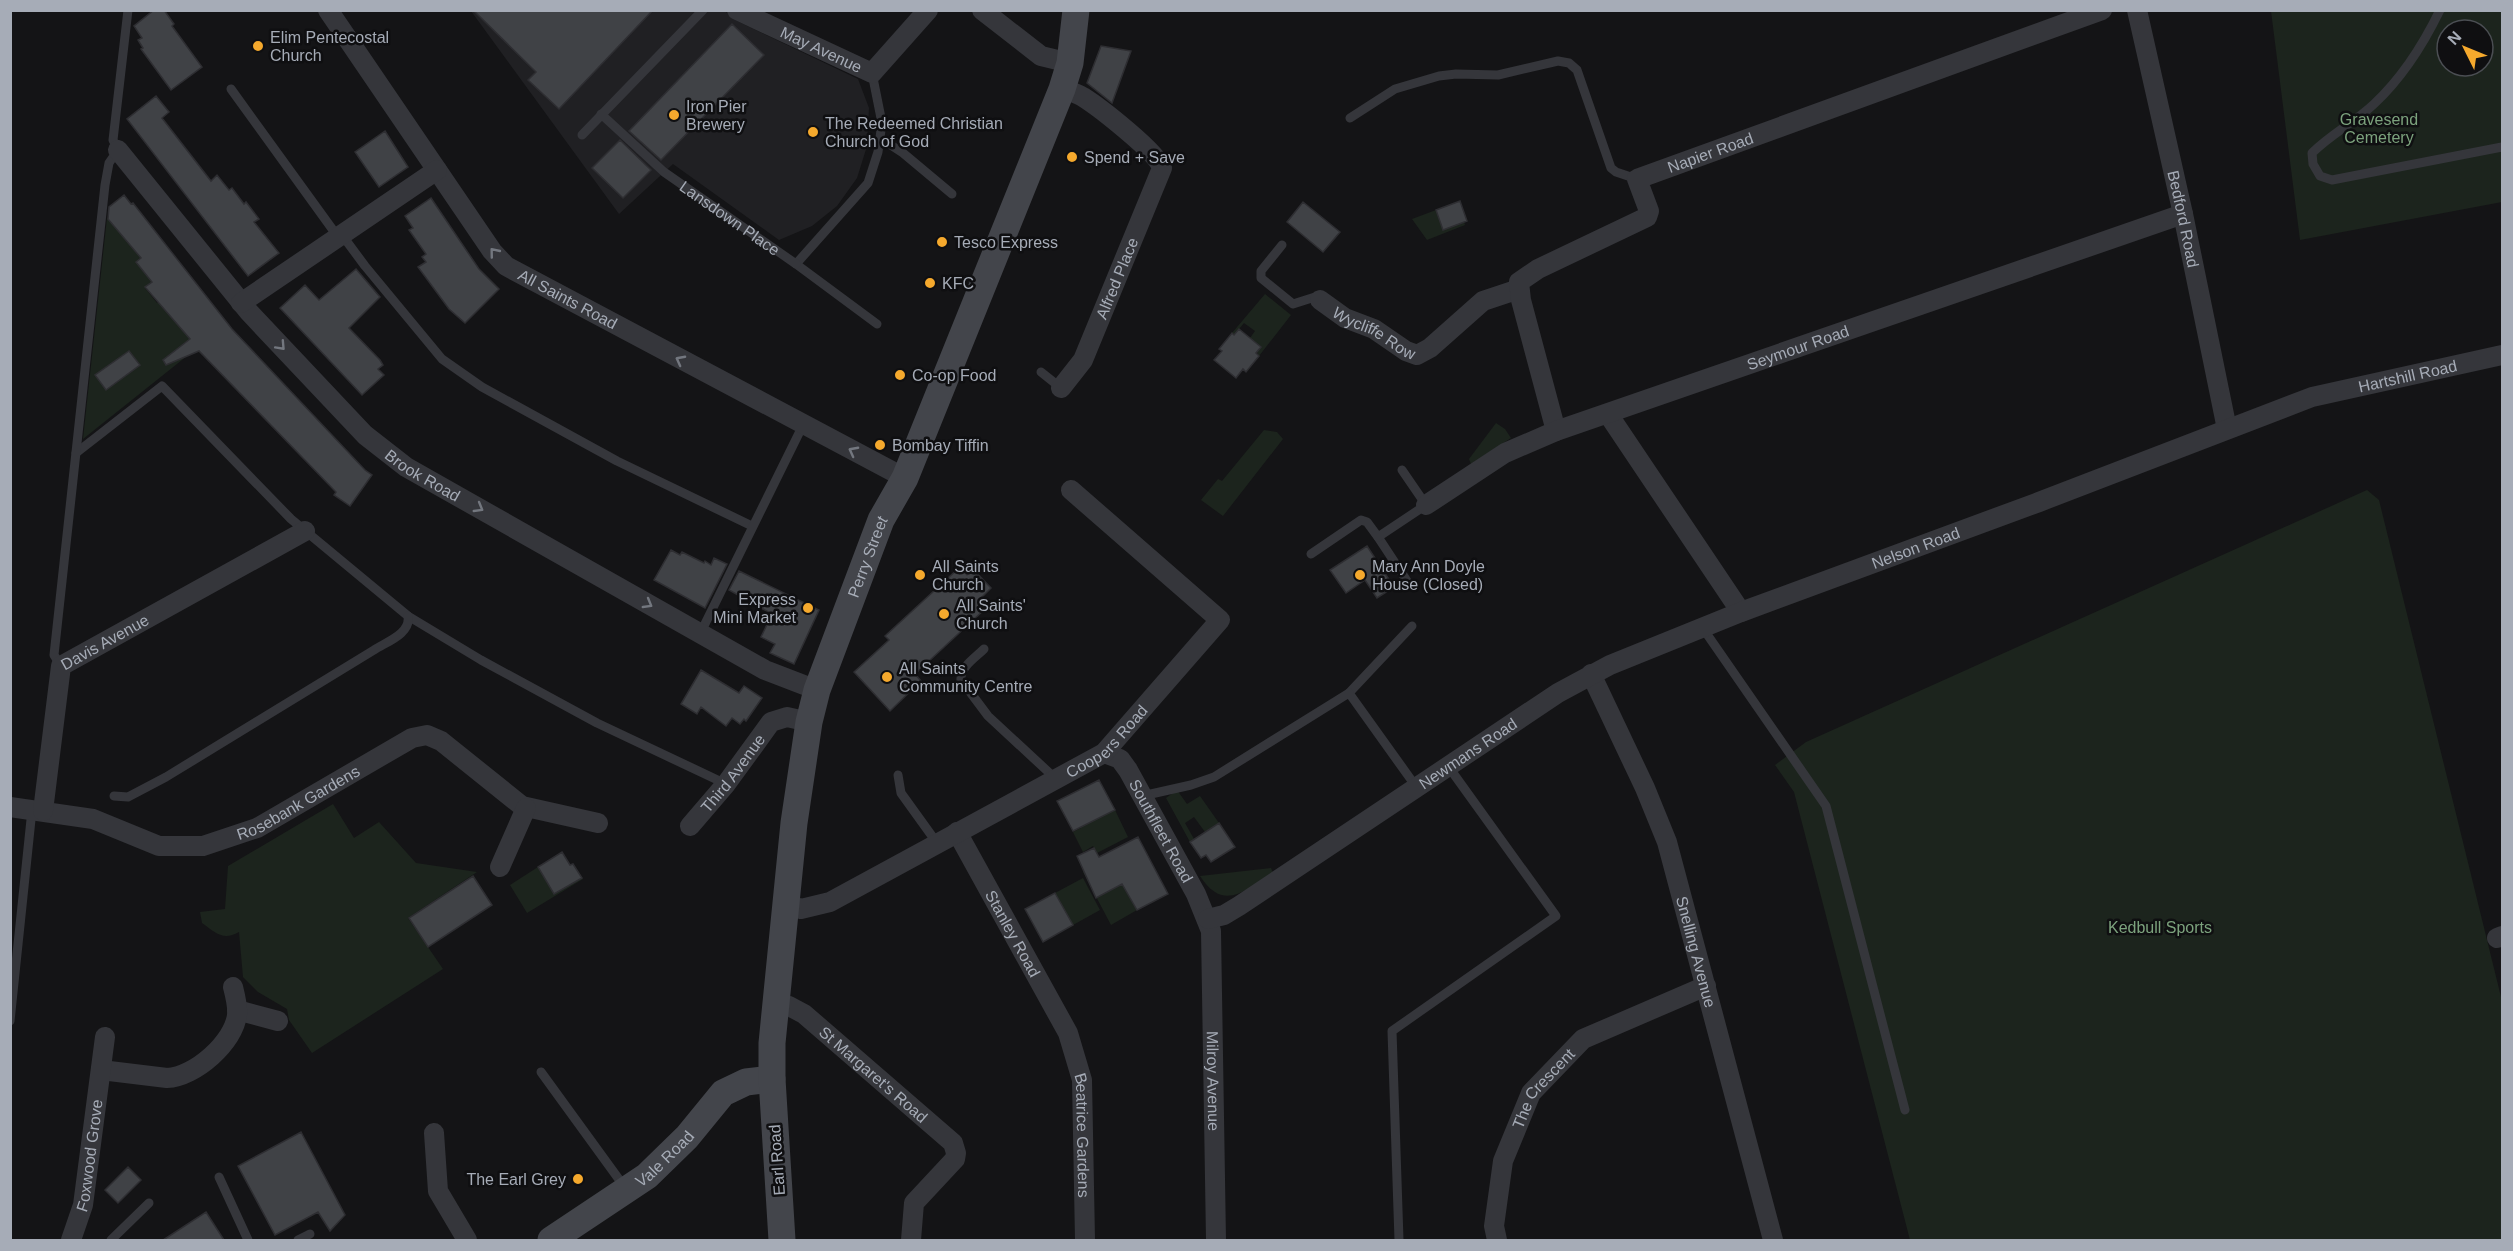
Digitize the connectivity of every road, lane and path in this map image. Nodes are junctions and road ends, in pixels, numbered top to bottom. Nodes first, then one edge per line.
1 (128, 10) edge
2 (328, 10) edge
3 (703, 10) edge
4 (737, 10) edge
5 (928, 10) edge
6 (982, 10) edge
7 (1076, 10) edge
8 (2102, 10) edge
9 (2137, 10) edge
10 (2440, 10) edge
11 (1070, 63) junction
12 (872, 73) junction
13 (231, 89) dead end
14 (1062, 89) junction
15 (601, 114) junction
16 (1350, 118) dead end
17 (582, 135) dead end
18 (880, 138) junction
19 (2502, 147) edge
20 (118, 150) junction
21 (437, 170) junction
22 (1637, 179) junction
23 (952, 194) dead end
24 (2183, 214) junction
25 (340, 236) junction
26 (1282, 245) dead end
27 (796, 264) junction
28 (1519, 290) junction
29 (1320, 300) joint
30 (242, 303) junction
31 (877, 324) dead end
32 (2502, 355) edge
33 (1041, 372) dead end
34 (1061, 388) joint
35 (2312, 397) joint
36 (1608, 414) junction
37 (803, 425) junction
38 (2227, 429) junction
39 (1556, 431) junction
40 (76, 453) junction
41 (1402, 470) dead end
42 (904, 478) junction
43 (1071, 490) dead end
44 (1426, 505) junction
45 (752, 526) junction
46 (305, 531) junction
47 (1378, 537) junction
48 (1311, 554) dead end
49 (1407, 581) dead end
50 (1741, 612) junction
51 (408, 616) junction
52 (1412, 626) dead end
53 (1702, 627) junction
54 (700, 634) junction
55 (984, 649) dead end
56 (61, 666) junction
57 (1591, 674) junction
58 (817, 690) junction
59 (1349, 693) junction
60 (808, 722) junction
61 (1104, 753) junction
62 (1448, 766) junction
63 (898, 774) dead end
64 (1056, 779) junction
65 (726, 783) junction
66 (1417, 788) junction
67 (114, 796) dead end
68 (1142, 796) junction
69 (10, 807) edge
70 (526, 808) junction
71 (37, 811) junction
72 (598, 823) dead end
73 (690, 826) dead end
74 (957, 832) junction
75 (937, 843) junction
76 (500, 867) dead end
77 (787, 904) junction
78 (1208, 919) junction
79 (1706, 986) junction
80 (233, 987) dead end
81 (775, 1006) junction
82 (237, 1010) junction
83 (10, 1021) edge
84 (278, 1021) dead end
85 (1068, 1033) joint
86 (105, 1037) dead end
87 (101, 1070) junction
88 (541, 1072) dead end
89 (772, 1078) junction
90 (1905, 1110) dead end
91 (434, 1133) dead end
92 (219, 1177) dead end
93 (627, 1191) junction
94 (149, 1203) dead end
95 (310, 1234) dead end
96 (71, 1240) edge
97 (111, 1240) edge
98 (248, 1240) edge
99 (298, 1240) edge
100 (467, 1240) edge
101 (551, 1240) edge
102 (782, 1240) edge
103 (911, 1240) edge
104 (1085, 1240) edge
105 (1216, 1240) edge
106 (1399, 1240) edge
107 (1497, 1240) edge
108 (1773, 1240) edge

1 - 20 lane
2 - 21 street, All Saints Road
3 - 15 lane
4 - 12 street, May Avenue
5 - 12 street
6 - 11 street
7 - 11 street, Perry Street
8 - 22 street, Napier Road
9 - 24 street, Bedford Road
10 - 19 lane
11 - 14 street, Perry Street
12 - 18 lane, Lansdown Place
13 - 25 lane
14 - 34 street, Alfred Place
14 - 42 street, Perry Street
15 - 17 lane
15 - 27 lane, Lansdown Place
16 - 22 lane
18 - 23 lane
18 - 27 lane, Lansdown Place
20 - 30 street, Brook Road
20 - 40 lane
21 - 25 street
37 -> 21 street, All Saints Road
22 - 28 street
24 - 36 street, Seymour Road
24 - 38 street, Bedford Road
25 - 30 street
25 - 45 lane
26 - 29 lane
27 - 31 lane, Lansdown Place
28 - 29 street, Wycliffe Row
28 - 39 street
30 -> 54 street, Brook Road
32 - 35 street, Hartshill Road
33 - 34 lane
35 - 38 street, Nelson Road
36 - 39 street, Seymour Road
36 - 50 street
42 -> 37 street, All Saints Road
37 - 45 lane
38 - 50 street, Nelson Road
39 - 44 street, Seymour Road
40 - 46 lane
40 - 56 lane
41 - 44 lane
42 - 58 street, Perry Street
43 - 61 street, Coopers Road
44 - 47 lane
45 - 54 lane
46 - 51 lane
46 - 56 street, Davis Avenue
47 - 48 lane
47 - 49 lane
50 - 53 street, Newmans Road
51 - 65 lane
51 - 67 lane
52 - 59 lane
53 - 57 street, Newmans Road
53 - 90 lane
54 - 58 street, Brook Road
55 - 64 lane
56 - 71 street, Davis Avenue
57 - 62 street, Newmans Road
57 - 79 street, Snelling Avenue
58 - 60 street, Perry Street
59 - 66 lane
59 - 68 lane
60 - 65 street, Third Avenue
60 - 77 street, Perry Street
61 - 64 street, Coopers Road
61 - 68 street, Southfleet Road
62 - 66 street, Newmans Road
62 - 106 lane
63 - 75 lane
64 - 74 street, Coopers Road
65 - 73 street, Third Avenue
66 - 78 street, Newmans Road
68 - 78 street, Southfleet Road
69 - 71 street
70 - 71 street, Rosebank Gardens
70 - 72 street, Rosebank Gardens
70 - 76 street
71 - 83 lane
74 - 75 street, Coopers Road
74 - 85 street, Stanley Road
75 - 77 street, Coopers Road
77 - 81 street, Perry Street
78 - 105 street, Milroy Avenue
79 - 107 street, The Crescent
79 - 108 street, Snelling Avenue
80 - 82 street
81 - 89 street, Perry Street
81 - 103 street, St Margaret's Road
82 - 84 street
82 - 87 street
85 - 104 street, Beatrice Gardens
86 - 87 street, Foxwood Grove
87 - 96 street, Foxwood Grove
88 - 93 lane
89 - 93 street, Vale Road
89 - 102 street, Earl Road
91 - 100 street
92 - 98 lane
93 - 101 street, Vale Road
94 - 97 lane
95 - 99 lane

